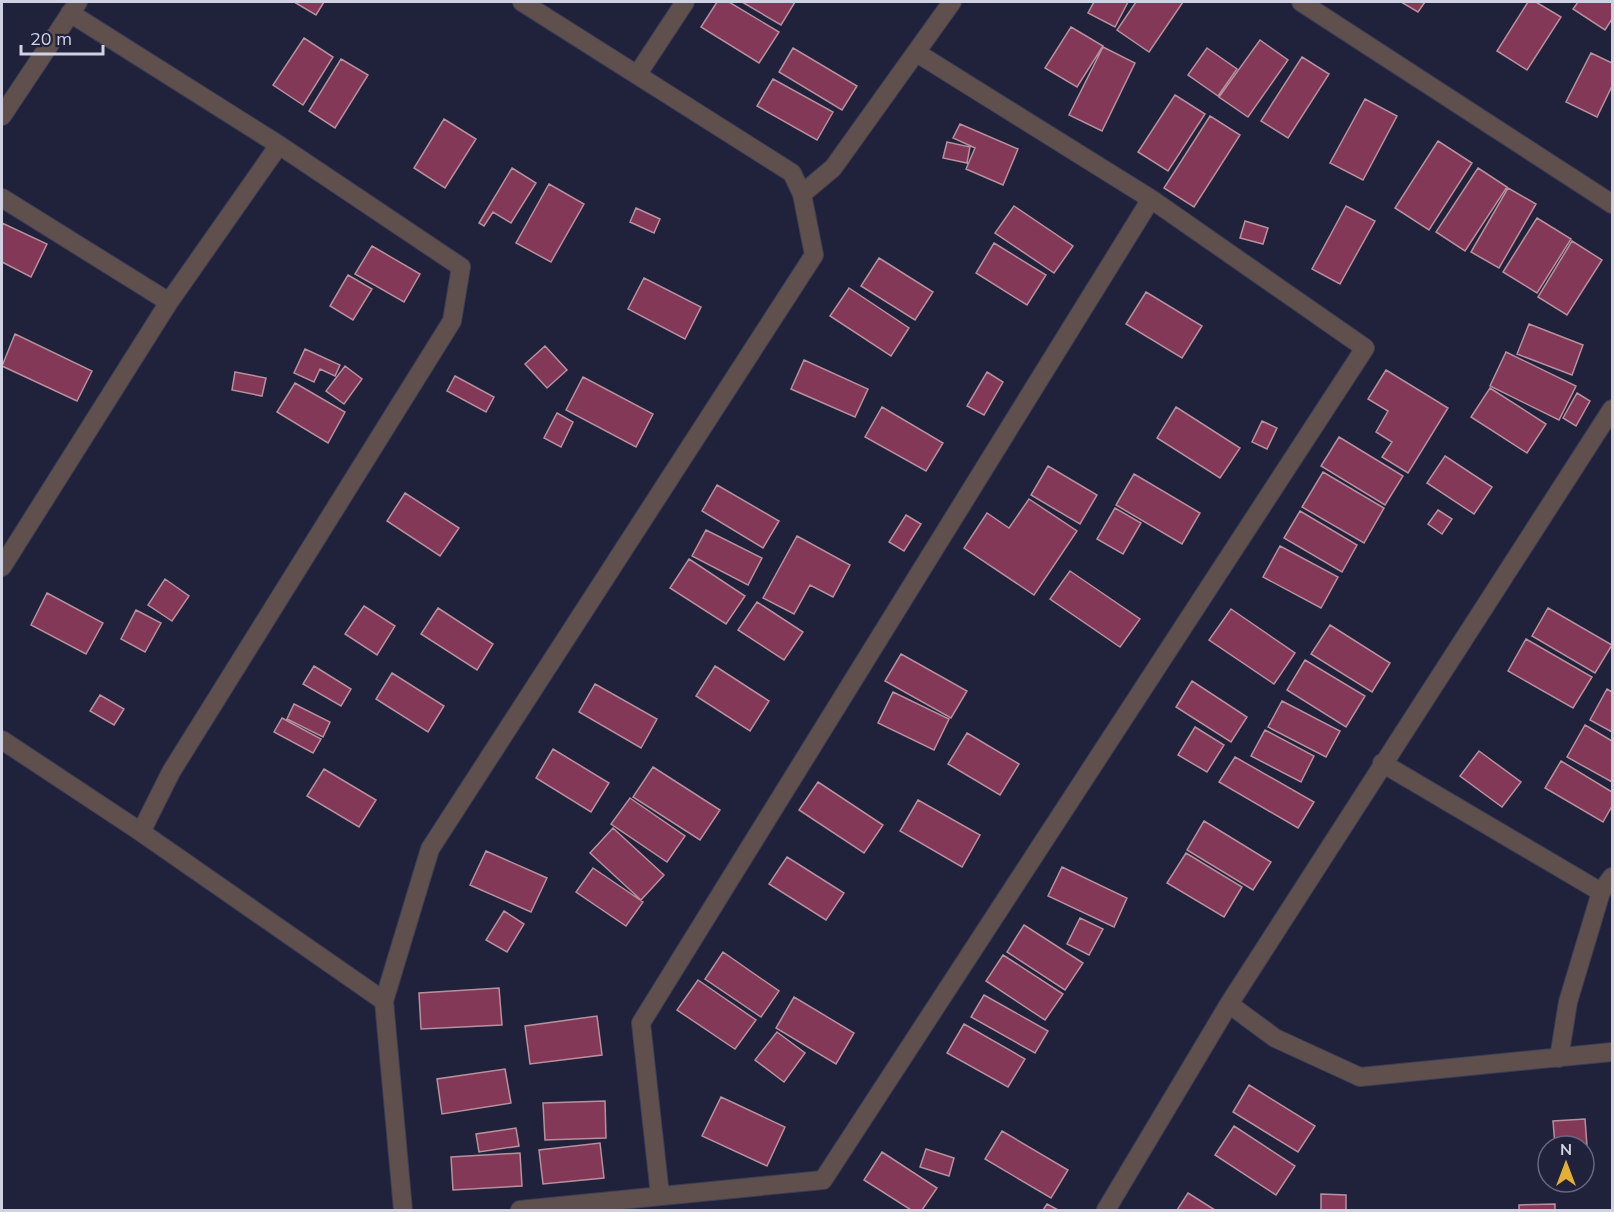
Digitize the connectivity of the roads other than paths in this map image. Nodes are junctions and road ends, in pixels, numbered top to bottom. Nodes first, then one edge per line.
1 (522, 2) edge
2 (685, 2) edge
3 (952, 2) edge
4 (1301, 2) edge
5 (74, 8) edge
6 (917, 53) junction
7 (637, 75) junction
8 (2, 116) edge
9 (279, 145) junction
10 (802, 194) junction
11 (2, 198) edge
12 (1151, 200) junction
13 (1612, 204) edge
14 (169, 302) junction
15 (1612, 409) edge
16 (2, 567) edge
17 (2, 740) edge
18 (1383, 763) junction
19 (141, 832) junction
20 (1612, 877) edge
21 (1601, 892) junction
22 (384, 1001) junction
23 (1229, 1004) junction
24 (1612, 1052) edge
25 (1559, 1058) junction
26 (660, 1195) junction
27 (403, 1210) edge
28 (520, 1210) edge
29 (1106, 1210) edge

1 - 7 street
2 - 7 street
3 - 6 street
4 - 13 street
5 - 8 street
5 - 9 street
6 - 10 street
6 - 12 street
7 - 10 street
9 - 14 street
9 - 19 street
10 - 22 street
11 - 14 street
12 - 26 street
12 - 26 street
14 - 16 street
15 - 18 street
17 - 19 street
18 - 21 street
18 - 23 street
19 - 22 street
20 - 21 street
21 - 25 street
22 - 27 street
23 - 25 street
23 - 29 street
24 - 25 street
26 - 28 street

